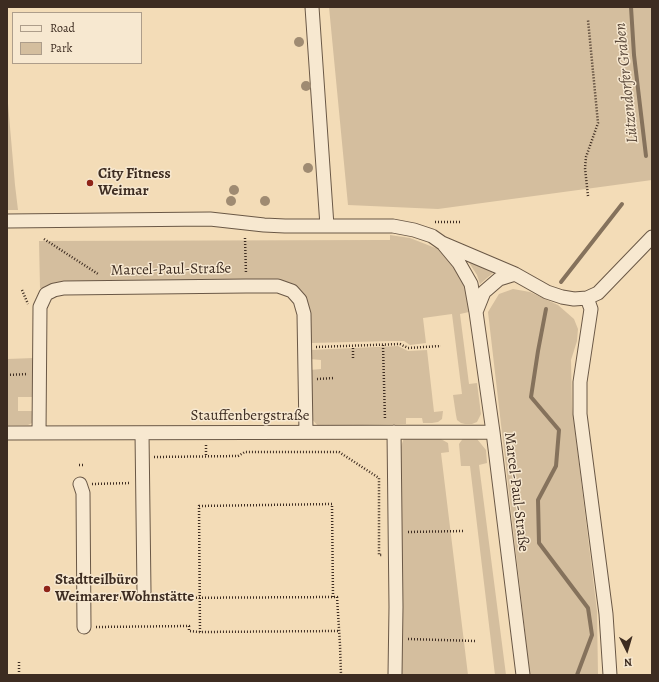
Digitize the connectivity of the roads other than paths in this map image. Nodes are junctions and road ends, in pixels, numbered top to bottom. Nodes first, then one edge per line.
1 (312, 7) edge
2 (7, 221) edge
3 (327, 226) junction
4 (652, 237) edge
5 (442, 243) junction
6 (515, 274) junction
7 (588, 298) junction
8 (476, 312) junction
9 (306, 432) junction
10 (390, 432) junction
11 (493, 432) junction
12 (7, 433) edge
13 (39, 433) junction
14 (142, 433) junction
15 (80, 484) road end
16 (145, 596) road end
17 (84, 627) dead end
18 (395, 675) edge
19 (523, 675) edge
20 (610, 675) edge

1 - 3 street
2 - 3 street, Marcel-Paul-Straße
3 - 5 street, Marcel-Paul-Straße
4 - 7 street
5 - 6 street, Marcel-Paul-Straße
5 - 8 street, Marcel-Paul-Straße
6 - 7 street, Marcel-Paul-Straße
6 - 8 street, Marcel-Paul-Straße
7 - 20 street
8 - 11 street, Marcel-Paul-Straße
9 - 10 street, Stauffenbergstraße
9 - 13 street, Marcel-Paul-Straße
9 - 14 street, Stauffenbergstraße
10 - 11 street, Stauffenbergstraße
10 - 18 street
11 - 19 street, Marcel-Paul-Straße
12 - 13 street, Stauffenbergstraße
13 - 14 street, Stauffenbergstraße
14 - 16 street
15 - 17 street

